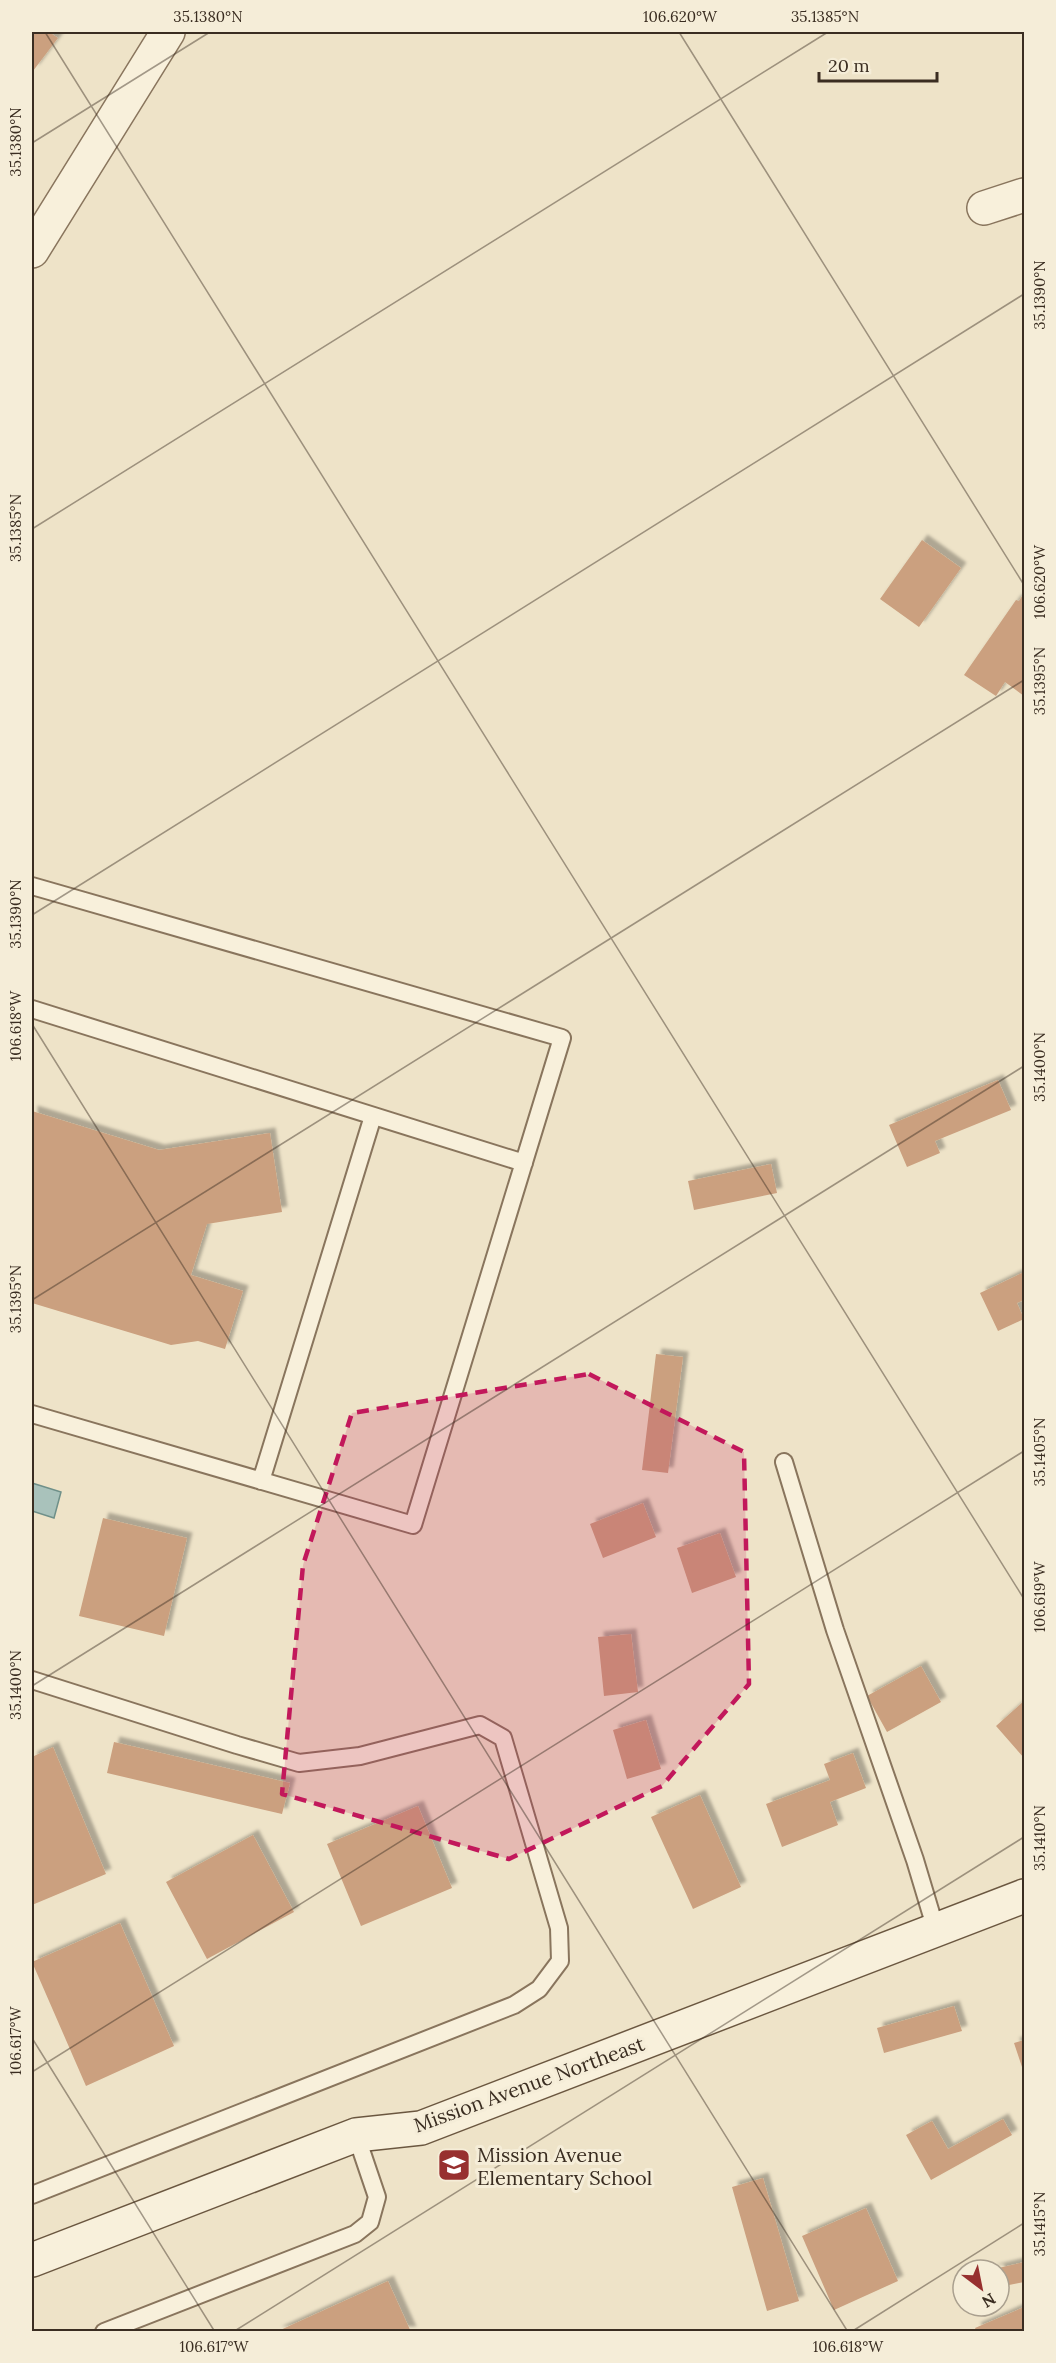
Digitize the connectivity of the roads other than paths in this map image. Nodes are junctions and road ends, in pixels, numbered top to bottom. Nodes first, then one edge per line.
1 (168, 32) edge
2 (1024, 195) edge
3 (984, 208) dead end
4 (32, 251) edge
5 (32, 886) edge
6 (32, 1009) edge
7 (373, 1116) junction
8 (524, 1163) junction
9 (32, 1414) edge
10 (784, 1462) dead end
11 (261, 1481) junction
12 (32, 1680) edge
13 (1024, 1896) edge
14 (936, 1930) junction
15 (356, 2135) junction
16 (32, 2195) edge
17 (32, 2260) edge
18 (104, 2331) edge

1 - 4 street
2 - 3 street
5 - 8 lane
6 - 7 lane
7 - 8 lane
7 - 11 lane
8 - 11 lane
9 - 11 lane
10 - 14 lane
12 - 16 lane
13 - 14 street, Mission Avenue Northeast
14 - 15 street, Mission Avenue Northeast
15 - 17 street, Mission Avenue Northeast
15 - 18 lane

